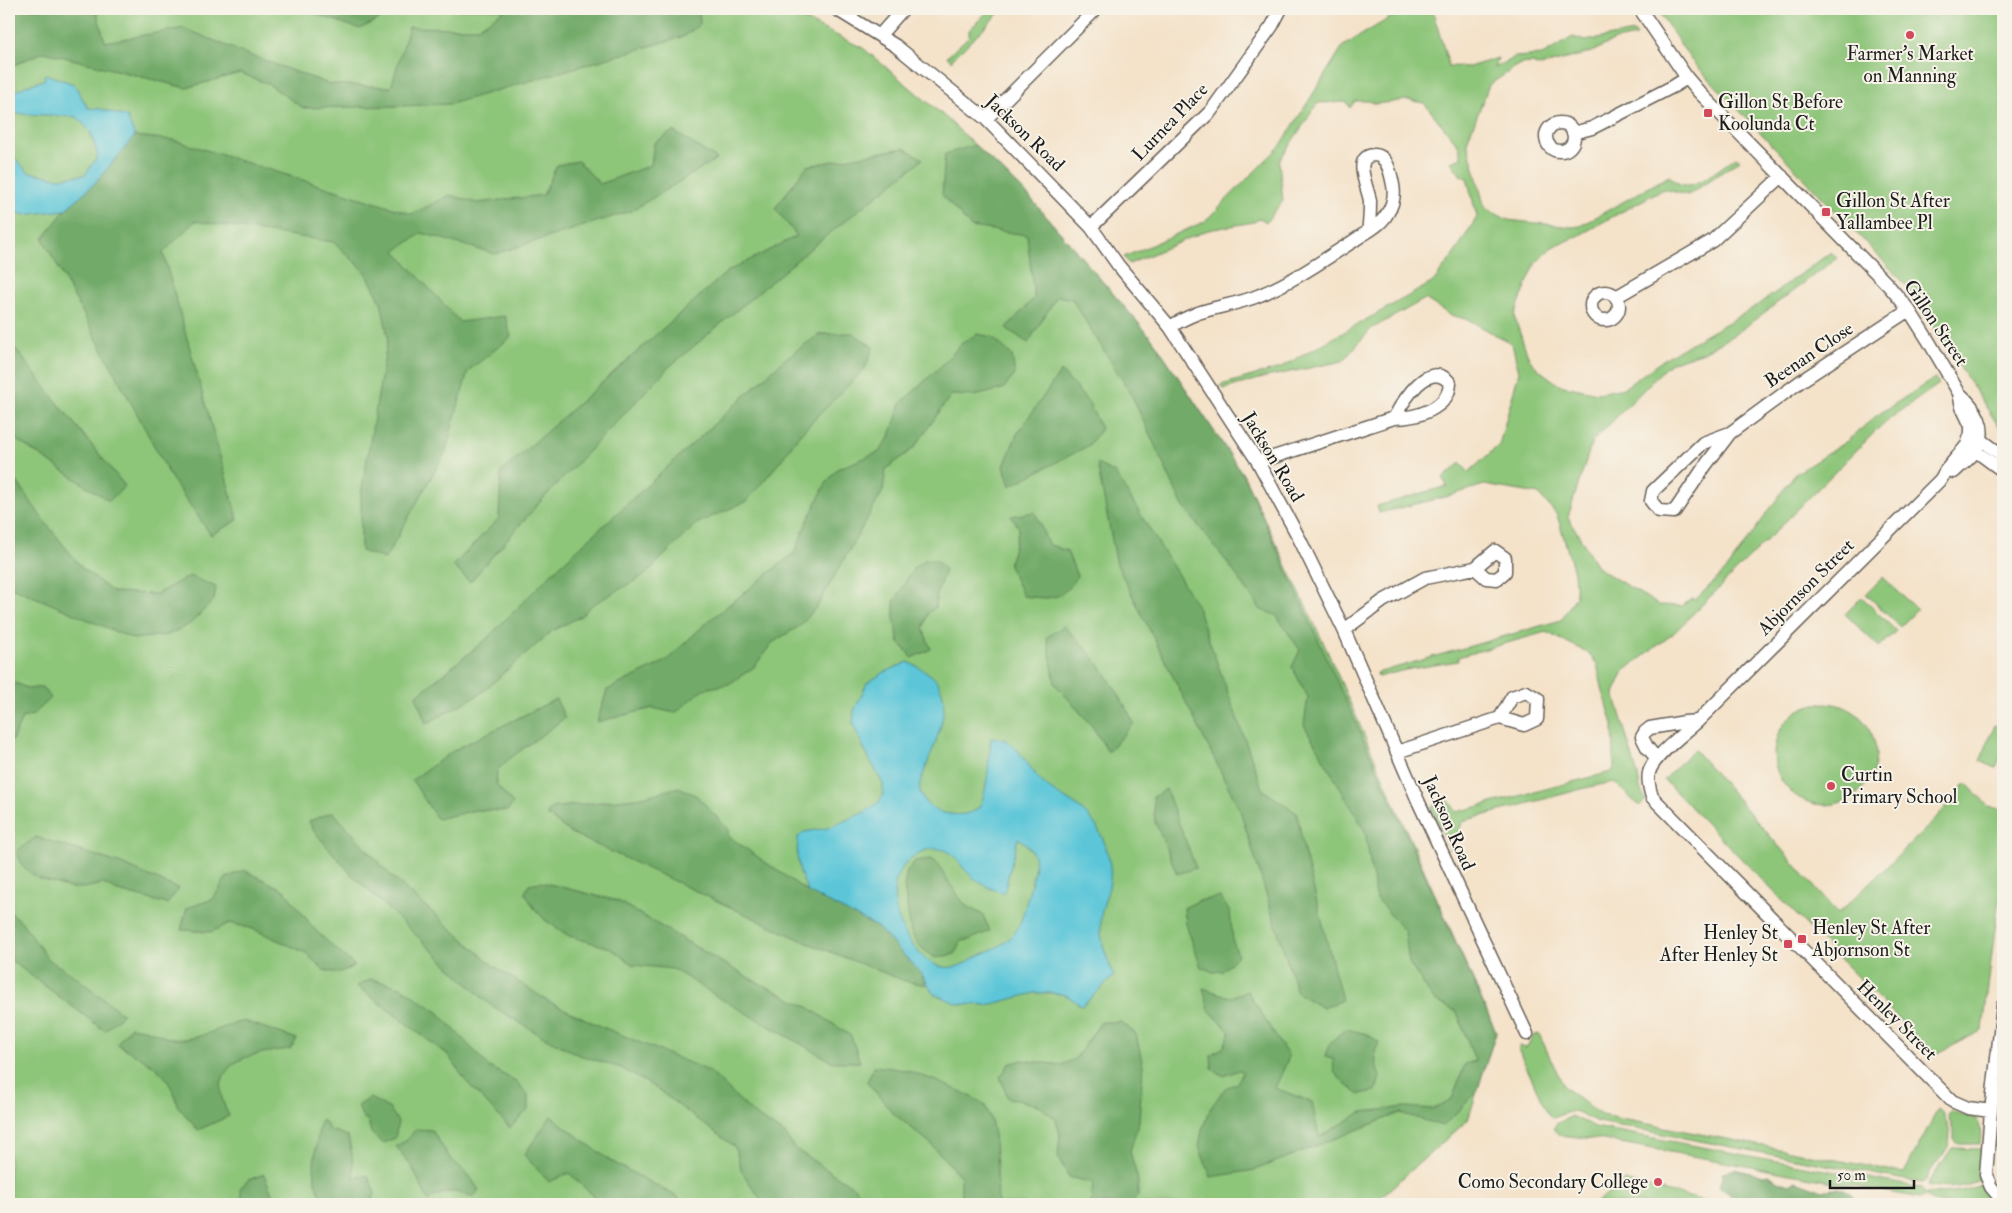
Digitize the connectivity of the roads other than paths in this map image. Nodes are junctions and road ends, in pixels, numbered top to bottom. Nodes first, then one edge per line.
1 (836, 9) edge
2 (903, 9) edge
3 (1096, 9) edge
4 (1281, 9) edge
5 (1640, 9) edge
6 (880, 36) junction
7 (1687, 78) junction
8 (986, 119) junction
9 (1573, 133) dead end
10 (1782, 176) junction
11 (1090, 227) junction
12 (1368, 231) junction
13 (1616, 297) dead end
14 (1910, 310) junction
15 (1170, 326) junction
16 (1394, 418) dead end
17 (1730, 433) junction
18 (1974, 442) junction
19 (2003, 456) edge
20 (1258, 462) junction
21 (2003, 471) edge
22 (1475, 568) dead end
23 (1344, 630) junction
24 (1500, 718) dead end
25 (1698, 721) junction
26 (1398, 752) junction
27 (1657, 759) junction
28 (1648, 775) joint
29 (2003, 1005) edge
30 (1527, 1034) dead end
31 (1991, 1111) junction
32 (2003, 1201) edge

1 - 6 street, Jackson Road
2 - 6 street
3 - 8 street
4 - 11 street, Lurnea Place
5 - 7 street, Gillon Street
6 - 8 street, Jackson Road
7 - 9 street
7 - 10 street, Gillon Street
8 - 11 street, Jackson Road
10 - 13 street
10 - 14 street, Gillon Street
11 - 15 street, Jackson Road
12 - 12 street
12 - 15 street
14 - 17 street, Beenan Close
14 - 18 street, Gillon Street
15 - 20 street, Jackson Road
16 - 20 street
17 - 17 street, Beenan Close
18 - 19 street
18 - 21 street
18 - 25 street, Abjornson Street
20 - 23 street, Jackson Road
22 - 23 street
23 - 26 street, Jackson Road
24 - 26 street
25 - 27 street, Abjornson Street
25 - 27 street
26 - 30 street, Jackson Road
27 - 28 street, Abjornson Street
28 - 31 street, Henley Street
29 - 31 street
31 - 32 street

